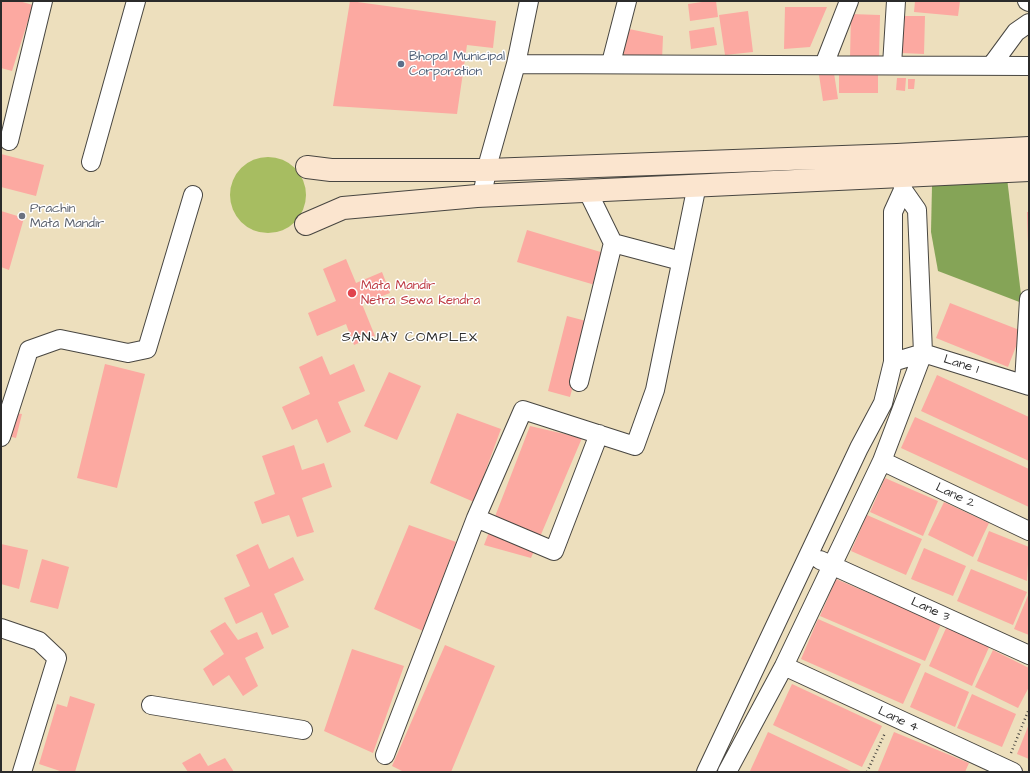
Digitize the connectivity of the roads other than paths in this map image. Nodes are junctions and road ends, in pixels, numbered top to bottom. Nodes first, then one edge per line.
1 (43, 1) edge
2 (136, 1) edge
3 (529, 1) edge
4 (627, 1) edge
5 (849, 1) edge
6 (896, 1) edge
7 (1029, 22) edge
8 (612, 63) junction
9 (516, 64) junction
10 (824, 65) junction
11 (892, 65) junction
12 (991, 66) junction
13 (1029, 66) edge
14 (9, 141) dead end
15 (1029, 148) edge
16 (902, 155) junction
17 (91, 162) dead end
18 (307, 167) dead end
19 (488, 170) junction
20 (1029, 170) edge
21 (903, 183) junction
22 (697, 186) junction
23 (588, 190) junction
24 (193, 195) dead end
25 (482, 196) junction
26 (306, 224) dead end
27 (613, 243) junction
28 (681, 261) junction
29 (1029, 299) edge
30 (923, 354) junction
31 (893, 362) junction
32 (579, 382) dead end
33 (1026, 385) edge
34 (2, 429) edge
35 (598, 434) junction
36 (882, 461) junction
37 (476, 518) junction
38 (1029, 531) edge
39 (809, 555) junction
40 (831, 566) junction
41 (1, 628) edge
42 (1029, 655) edge
43 (784, 666) junction
44 (152, 705) dead end
45 (303, 730) dead end
46 (385, 755) dead end
47 (1009, 770) edge
48 (22, 772) edge
49 (707, 772) edge
50 (727, 772) edge

1 - 14 street
2 - 17 street
3 - 9 street
4 - 8 street
5 - 10 street
6 - 11 street
7 - 12 street
8 - 9 street
8 - 10 street
9 - 19 street
10 - 11 street
11 - 12 street
12 - 13 street
15 - 16 main road
16 - 19 main road
16 - 21 street
18 - 19 main road
19 - 25 street
20 - 21 main road
21 - 22 main road
21 - 30 street
21 - 31 street
22 - 23 main road
22 - 28 street
23 - 25 main road
23 - 27 street
24 - 34 street
25 - 26 main road
27 - 28 street
27 - 32 street
28 - 35 street
29 - 33 street
30 - 31 street
30 - 33 street, Lane 1
30 - 36 street
31 - 39 street
35 - 37 street
35 - 37 street
36 - 38 street, Lane 2
36 - 40 street
37 - 46 street
39 - 40 street, Lane 3
39 - 49 street
40 - 42 street, Lane 3
40 - 43 street
41 - 48 street
43 - 47 street, Lane 4
43 - 50 street
44 - 45 street

